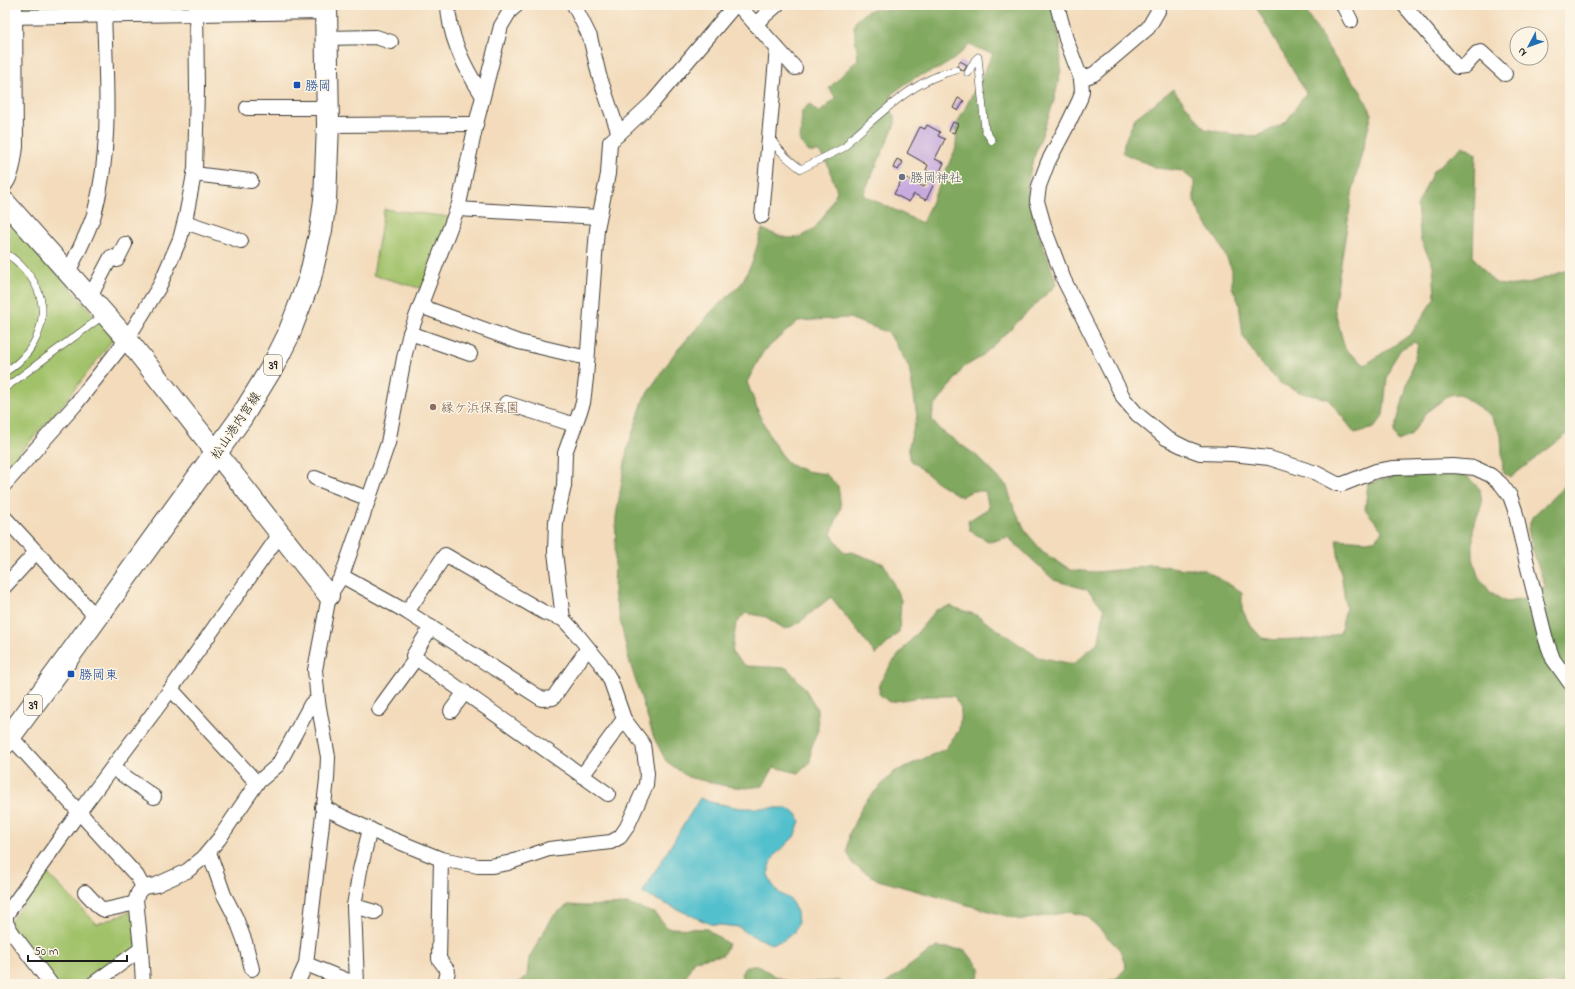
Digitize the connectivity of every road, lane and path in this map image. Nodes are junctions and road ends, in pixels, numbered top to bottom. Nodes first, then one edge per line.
1 (448, 5) edge
2 (517, 5) edge
3 (574, 5) edge
4 (734, 5) edge
5 (738, 5) edge
6 (777, 5) edge
7 (1057, 5) edge
8 (1157, 5) edge
9 (1343, 5) edge
10 (1404, 5) edge
11 (326, 9) edge
12 (104, 10) edge
13 (196, 10) edge
14 (11, 13) edge
15 (1351, 21) dead end
16 (755, 24) junction
17 (326, 38) junction
18 (391, 42) dead end
19 (777, 48) junction
20 (795, 68) dead end
21 (956, 70) dead end
22 (968, 73) dead end
23 (1505, 74) dead end
24 (1081, 79) junction
25 (483, 96) junction
26 (247, 108) dead end
27 (328, 116) junction
28 (476, 124) junction
29 (619, 134) junction
30 (769, 134) junction
31 (992, 141) dead end
32 (194, 174) junction
33 (251, 181) dead end
34 (5, 185) edge
35 (5, 202) edge
36 (457, 208) junction
37 (762, 216) dead end
38 (599, 217) junction
39 (184, 222) junction
40 (241, 241) dead end
41 (125, 244) dead end
42 (5, 253) edge
43 (68, 272) junction
44 (90, 297) junction
45 (420, 306) junction
46 (105, 314) junction
47 (410, 333) junction
48 (127, 339) junction
49 (470, 354) dead end
50 (587, 358) junction
51 (16, 365) junction
52 (5, 372) edge
53 (24, 375) junction
54 (5, 388) edge
55 (506, 404) dead end
56 (575, 425) junction
57 (216, 453) junction
58 (315, 478) dead end
59 (5, 484) edge
60 (369, 499) junction
61 (5, 518) edge
62 (280, 534) junction
63 (36, 552) junction
64 (342, 576) junction
65 (5, 586) edge
66 (329, 596) junction
67 (407, 612) junction
68 (97, 618) junction
69 (563, 619) junction
70 (431, 627) junction
71 (588, 648) junction
72 (416, 658) junction
73 (1570, 683) edge
74 (172, 689) junction
75 (465, 692) junction
76 (318, 702) junction
77 (379, 709) dead end
78 (451, 711) dead end
79 (624, 718) junction
80 (7, 739) edge
81 (113, 768) junction
82 (582, 776) junction
83 (257, 783) junction
84 (608, 794) dead end
85 (154, 797) dead end
86 (322, 807) junction
87 (80, 812) junction
88 (370, 829) junction
89 (209, 852) junction
90 (441, 859) junction
91 (143, 887) junction
92 (85, 892) dead end
93 (136, 902) junction
94 (354, 906) junction
95 (374, 912) dead end
96 (141, 949) junction
97 (306, 964) junction
98 (252, 969) dead end
99 (51, 984) edge
100 (93, 984) edge
101 (143, 984) edge
102 (297, 984) edge
103 (356, 984) edge
104 (446, 984) edge

1 - 25 street
2 - 25 street
3 - 29 street
4 - 29 street
5 - 16 street
6 - 16 street
7 - 24 street
8 - 24 street
9 - 15 street
10 - 23 street
11 - 13 street
11 - 17 main road, 松山港内宮線 / 39
12 - 13 street
12 - 14 street
12 - 43 street
13 - 32 street
14 - 34 street
16 - 19 street
17 - 18 street
17 - 27 main road, 松山港内宮線 / 39
19 - 20 street
19 - 30 street
21 - 30 lane
22 - 31 lane
24 - 73 street
25 - 28 street
26 - 27 street
27 - 28 street
27 - 57 main road, 松山港内宮線 / 39
28 - 36 street
29 - 38 street
30 - 37 street
32 - 33 street
32 - 39 street
35 - 43 street
36 - 38 street
36 - 45 street
38 - 50 street
39 - 40 street
39 - 48 street
41 - 44 street
42 - 51 lane
43 - 44 street
44 - 46 street
45 - 47 street
45 - 50 street
46 - 48 street
46 - 53 lane
47 - 49 street
47 - 60 street
48 - 57 street
48 - 59 street
50 - 56 street
51 - 52 lane
51 - 53 lane
53 - 54 lane
55 - 56 street
56 - 69 street
57 - 62 street
57 - 68 main road, 松山港内宮線 / 39
58 - 60 street
60 - 64 street
61 - 63 street
62 - 66 street
62 - 74 street
63 - 65 street
63 - 68 street
64 - 66 street
64 - 67 street
66 - 76 street
67 - 69 street
67 - 70 street
68 - 80 main road, 松山港内宮線 / 39
69 - 71 street
70 - 71 street
70 - 72 street
71 - 79 street
72 - 75 street
72 - 77 street
74 - 81 street
74 - 83 street
75 - 78 street
75 - 82 street
76 - 83 street
76 - 86 street
79 - 82 street
79 - 90 street
80 - 87 street
81 - 85 street
81 - 87 street
82 - 84 street
83 - 89 street
86 - 88 street
86 - 97 street
87 - 91 street
87 - 99 street
88 - 90 street
88 - 94 street
89 - 91 street
89 - 98 street
90 - 104 street
91 - 93 street
92 - 93 street
93 - 96 street
94 - 95 street
94 - 103 street
96 - 100 street
96 - 101 street
97 - 102 street
97 - 103 street

